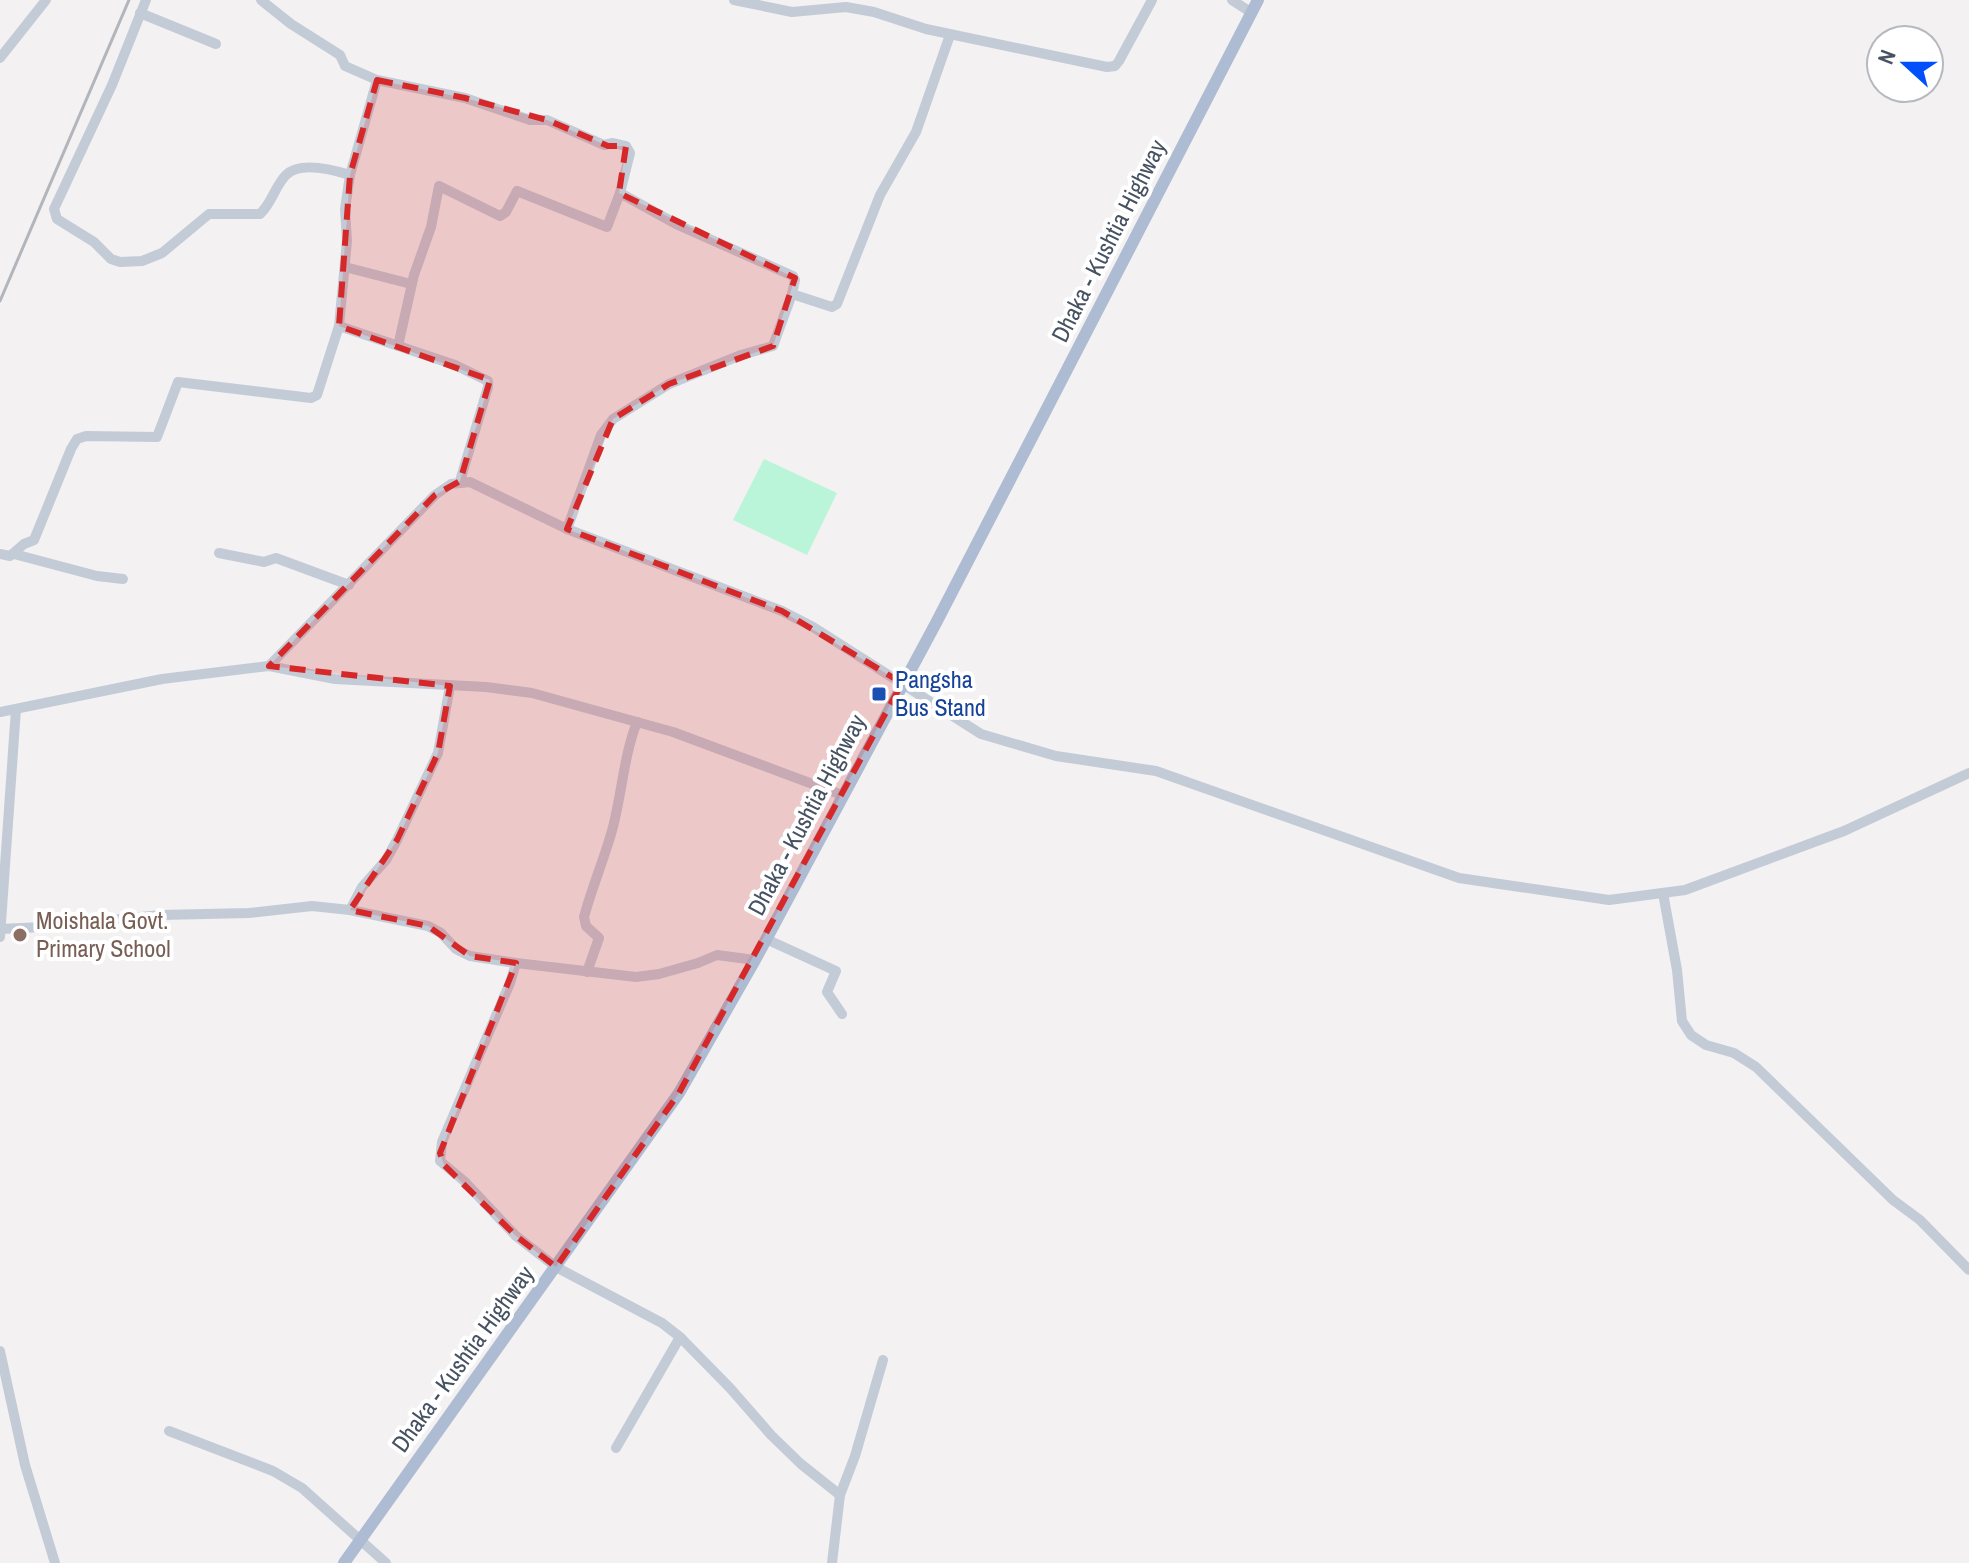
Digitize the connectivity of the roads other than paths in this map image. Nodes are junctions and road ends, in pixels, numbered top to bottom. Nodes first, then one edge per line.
1 (46, 0) edge
2 (146, 0) edge
3 (261, 0) edge
4 (734, 0) edge
5 (1152, 0) edge
6 (1232, 0) edge
7 (1258, 0) edge
8 (140, 13) junction
9 (1252, 13) junction
10 (950, 35) junction
11 (216, 44) dead end
12 (0, 58) edge
13 (377, 80) junction
14 (350, 175) junction
15 (620, 193) junction
16 (345, 267) junction
17 (411, 284) junction
18 (792, 294) junction
19 (339, 326) junction
20 (398, 346) junction
21 (460, 481) junction
22 (567, 529) junction
23 (219, 553) dead end
24 (0, 554) edge
25 (14, 554) junction
26 (123, 579) dead end
27 (349, 585) junction
28 (269, 666) junction
29 (902, 683) junction
30 (450, 686) junction
31 (16, 709) junction
32 (0, 712) edge
33 (637, 722) junction
34 (1969, 773) edge
35 (842, 795) junction
36 (1663, 893) junction
37 (350, 910) junction
38 (1, 933) edge
39 (766, 939) junction
40 (755, 960) junction
41 (516, 963) junction
42 (587, 972) junction
43 (842, 1014) dead end
44 (556, 1267) junction
45 (1969, 1270) edge
46 (680, 1337) junction
47 (0, 1351) edge
48 (883, 1360) dead end
49 (169, 1431) dead end
50 (616, 1448) dead end
51 (840, 1495) junction
52 (359, 1542) junction
53 (55, 1563) edge
54 (344, 1563) edge
55 (386, 1563) edge
56 (832, 1563) edge

1 - 12 street
2 - 8 street
3 - 13 street
4 - 10 street
5 - 10 street
6 - 9 street
7 - 9 main road, Dhaka - Kushtia Highway
8 - 11 street
8 - 14 street
9 - 29 main road, Dhaka - Kushtia Highway
10 - 18 street
13 - 14 street
13 - 15 street
14 - 16 street
15 - 17 street
15 - 18 street
16 - 17 street
16 - 19 street
17 - 20 street
18 - 22 street
19 - 20 street
19 - 25 street
20 - 21 street
21 - 22 street
21 - 27 street
22 - 29 street
23 - 27 street
24 - 25 street
25 - 26 street
27 - 28 street
28 - 30 street
28 - 31 street
29 - 35 main road, Dhaka - Kushtia Highway
29 - 36 street
30 - 33 street
30 - 37 street
31 - 32 street
31 - 38 street
33 - 35 street
33 - 42 street
34 - 36 street
35 - 39 main road, Dhaka - Kushtia Highway
36 - 45 street
37 - 38 street
37 - 41 street
39 - 40 main road, Dhaka - Kushtia Highway
39 - 43 street
40 - 42 street
40 - 44 main road, Dhaka - Kushtia Highway
41 - 42 street
41 - 44 street
44 - 46 street
44 - 52 main road, Dhaka - Kushtia Highway
46 - 50 street
46 - 51 street
47 - 53 street
48 - 51 street
49 - 52 street
51 - 56 street
52 - 54 main road, Dhaka - Kushtia Highway
52 - 55 street

